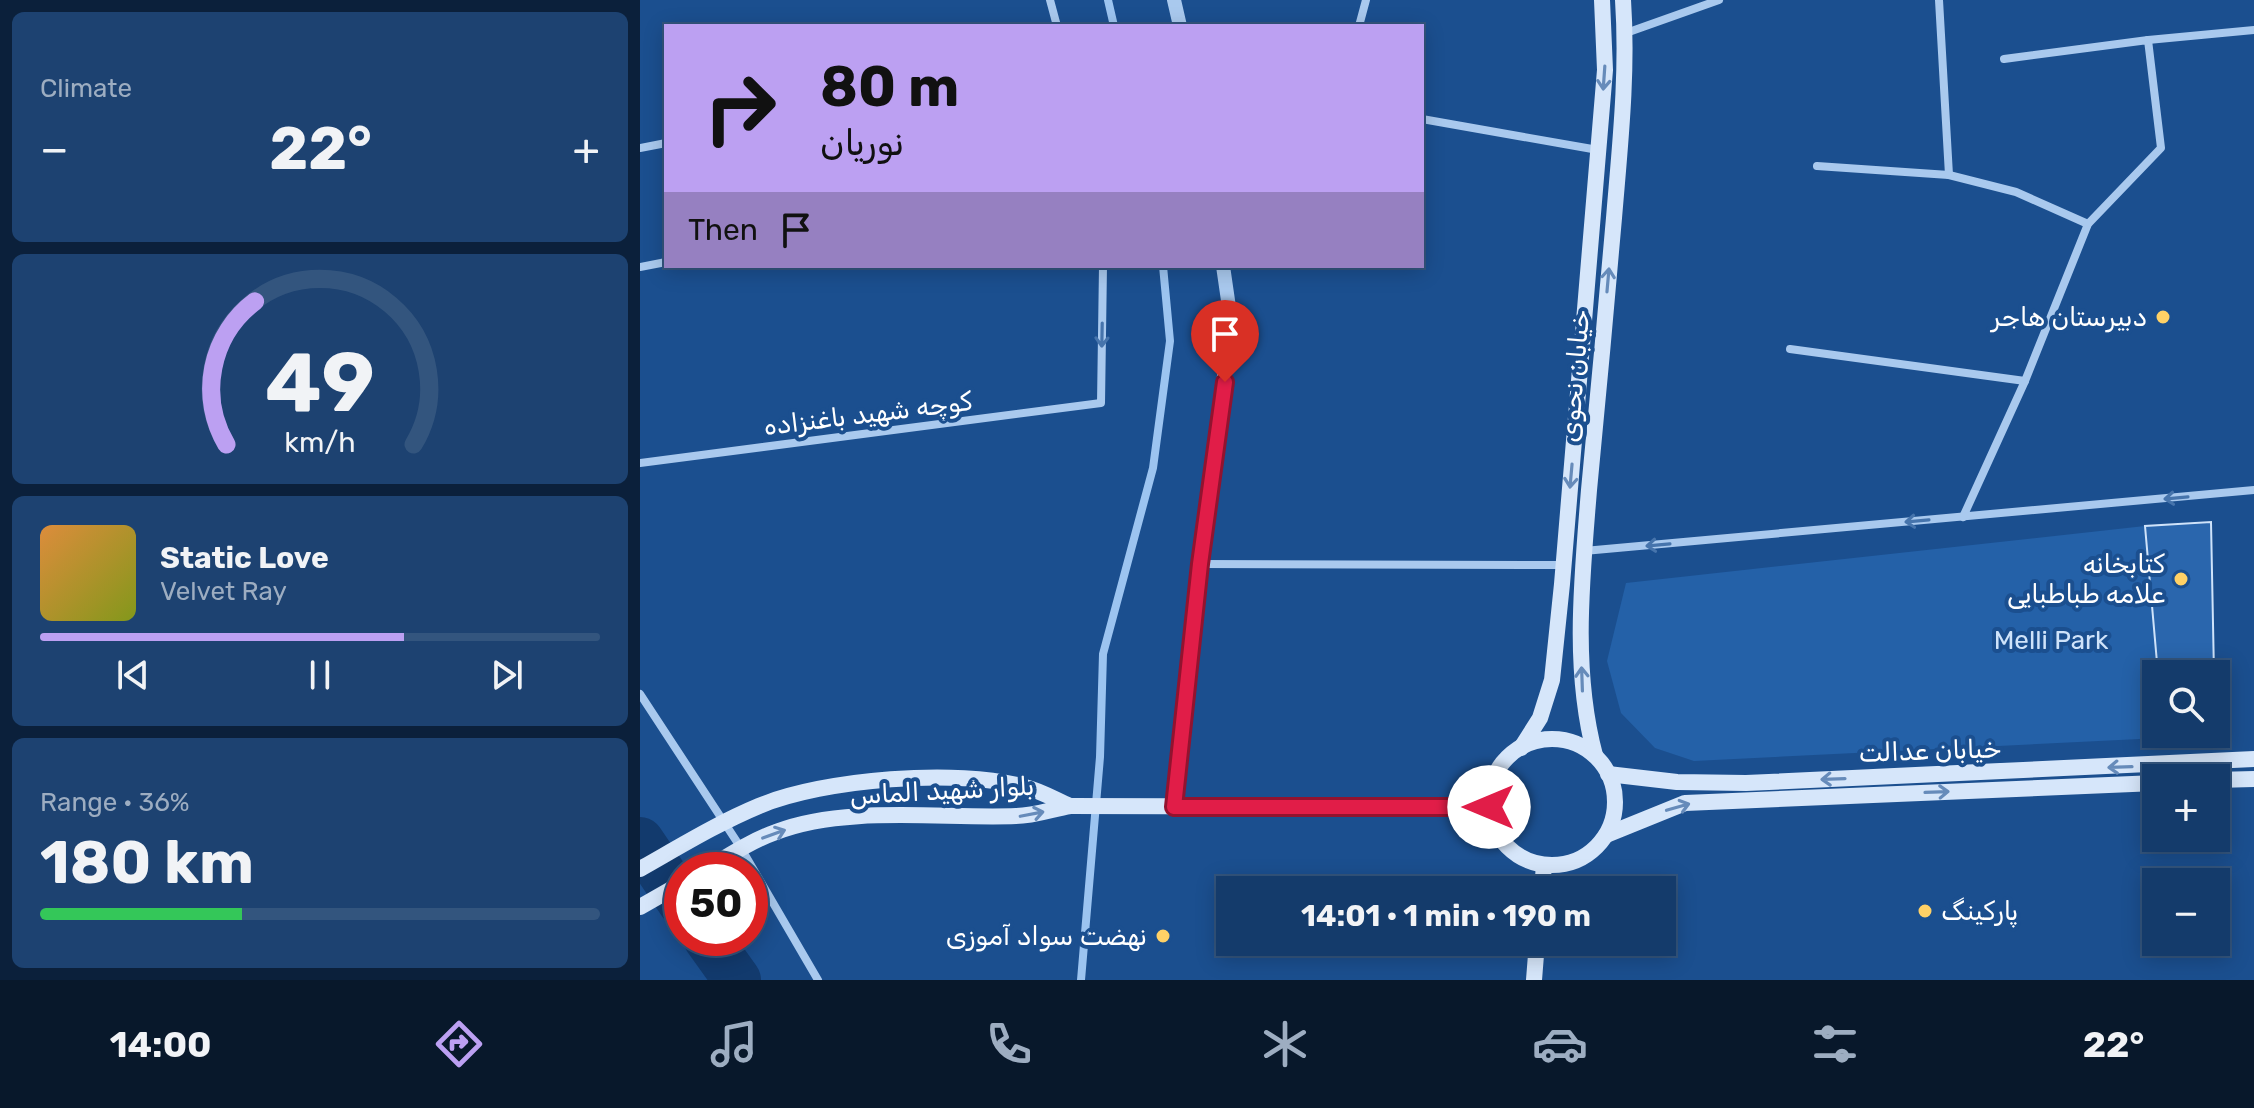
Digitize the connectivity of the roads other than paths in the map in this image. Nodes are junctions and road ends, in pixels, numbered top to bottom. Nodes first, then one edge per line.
1 (1050, 0) edge
2 (1174, 0) edge
3 (1366, 0) edge
4 (1602, 0) edge
5 (1623, 0) edge
6 (1719, 0) edge
7 (1939, 0) edge
8 (1056, 24) edge
9 (1180, 24) edge
10 (1360, 24) edge
11 (2254, 30) edge
12 (1626, 33) junction
13 (2148, 40) junction
14 (2004, 59) dead end
15 (1424, 119) edge
16 (664, 143) edge
17 (640, 149) edge
18 (1598, 150) junction
19 (1817, 166) dead end
20 (1949, 175) junction
21 (2088, 224) junction
22 (664, 262) edge
23 (640, 267) edge
24 (1103, 268) edge
25 (1223, 268) edge
26 (1790, 349) dead end
27 (2025, 381) junction
28 (640, 463) edge
29 (2254, 490) edge
30 (1963, 517) junction
31 (1584, 551) junction
32 (1200, 564) junction
33 (1564, 565) junction
34 (640, 694) edge
35 (1521, 748) junction
36 (1595, 755) junction
37 (2254, 759) edge
38 (1608, 774) junction
39 (2254, 779) edge
40 (2230, 780) edge
41 (2142, 784) edge
42 (1070, 806) junction
43 (1174, 807) junction
44 (1489, 807) junction
45 (724, 822) junction
46 (1606, 835) junction
47 (741, 848) junction
48 (734, 852) edge
49 (1544, 865) junction
50 (640, 869) edge
51 (1543, 876) edge
52 (664, 893) edge
53 (640, 907) edge
54 (1536, 956) edge
55 (818, 980) edge
56 (1534, 980) edge

1 - 8 street
2 - 9 street
3 - 10 street
4 -> 18 main road, خیابان نحوی
5 - 12 main road, خیابان نحوی
6 - 12 street
7 - 20 street
11 - 13 street
31 -> 12 main road, خیابان نحوی
13 - 14 street
13 - 21 street
15 - 18 street
16 - 17 street
18 -> 33 main road, خیابان نحوی
19 - 20 street
20 - 21 street
21 - 27 street
22 - 23 street
24 -> 28 street, کوچه شهید باغنزاده
25 - 32 street
26 - 27 street
27 - 30 street
29 -> 30 street
30 -> 31 street
36 -> 31 main road, خیابان نحوی
32 - 33 street
32 - 43 street
33 - 35 main road, خیابان نحوی
34 - 45 street
35 - 36 main road
35 - 44 main road
36 - 38 main road
37 -> 38 main road, خیابان عدالت
38 - 46 main road
39 - 40 main road
46 -> 41 main road, خیابان عدالت
42 - 43 main road
42 - 45 main road, بلوار شهید الماس
47 -> 42 main road, بلوار شهید الماس
43 - 44 main road
44 - 49 main road
45 - 47 street
45 - 50 main road, بلوار شهید الماس
46 - 49 main road
47 - 48 main road, بلوار شهید الماس
47 - 55 street
49 - 51 main road
52 - 53 main road
54 - 56 main road

